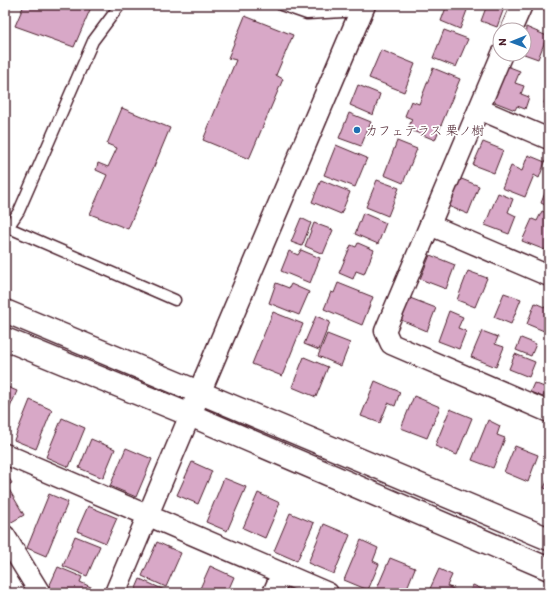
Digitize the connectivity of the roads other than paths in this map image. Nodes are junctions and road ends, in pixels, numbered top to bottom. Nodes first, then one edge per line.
1 (120, 5) edge
2 (280, 5) edge
3 (522, 5) edge
4 (363, 8) edge
5 (515, 22) edge
6 (499, 62) edge
7 (479, 110) junction
8 (549, 139) edge
9 (430, 226) junction
10 (6, 227) edge
11 (549, 276) edge
12 (175, 300) dead end
13 (5, 311) edge
14 (5, 338) edge
15 (199, 392) junction
16 (549, 412) edge
17 (190, 415) junction
18 (5, 454) edge
19 (149, 515) junction
20 (5, 536) edge
21 (549, 539) edge
22 (549, 569) edge
23 (282, 573) junction
24 (40, 593) edge
25 (115, 593) edge
26 (273, 593) edge
27 (328, 593) edge

1 - 10 lane
2 - 4 lane
3 - 5 street
4 - 15 street
6 - 7 street
7 - 8 street
7 - 9 street
9 - 11 street
9 - 16 street
10 - 12 lane
13 - 15 street
14 - 17 street
15 - 17 street
15 - 21 street
17 - 19 street
17 - 22 street
18 - 19 street
19 - 23 street
19 - 25 street
20 - 24 street
23 - 26 street
23 - 27 street

